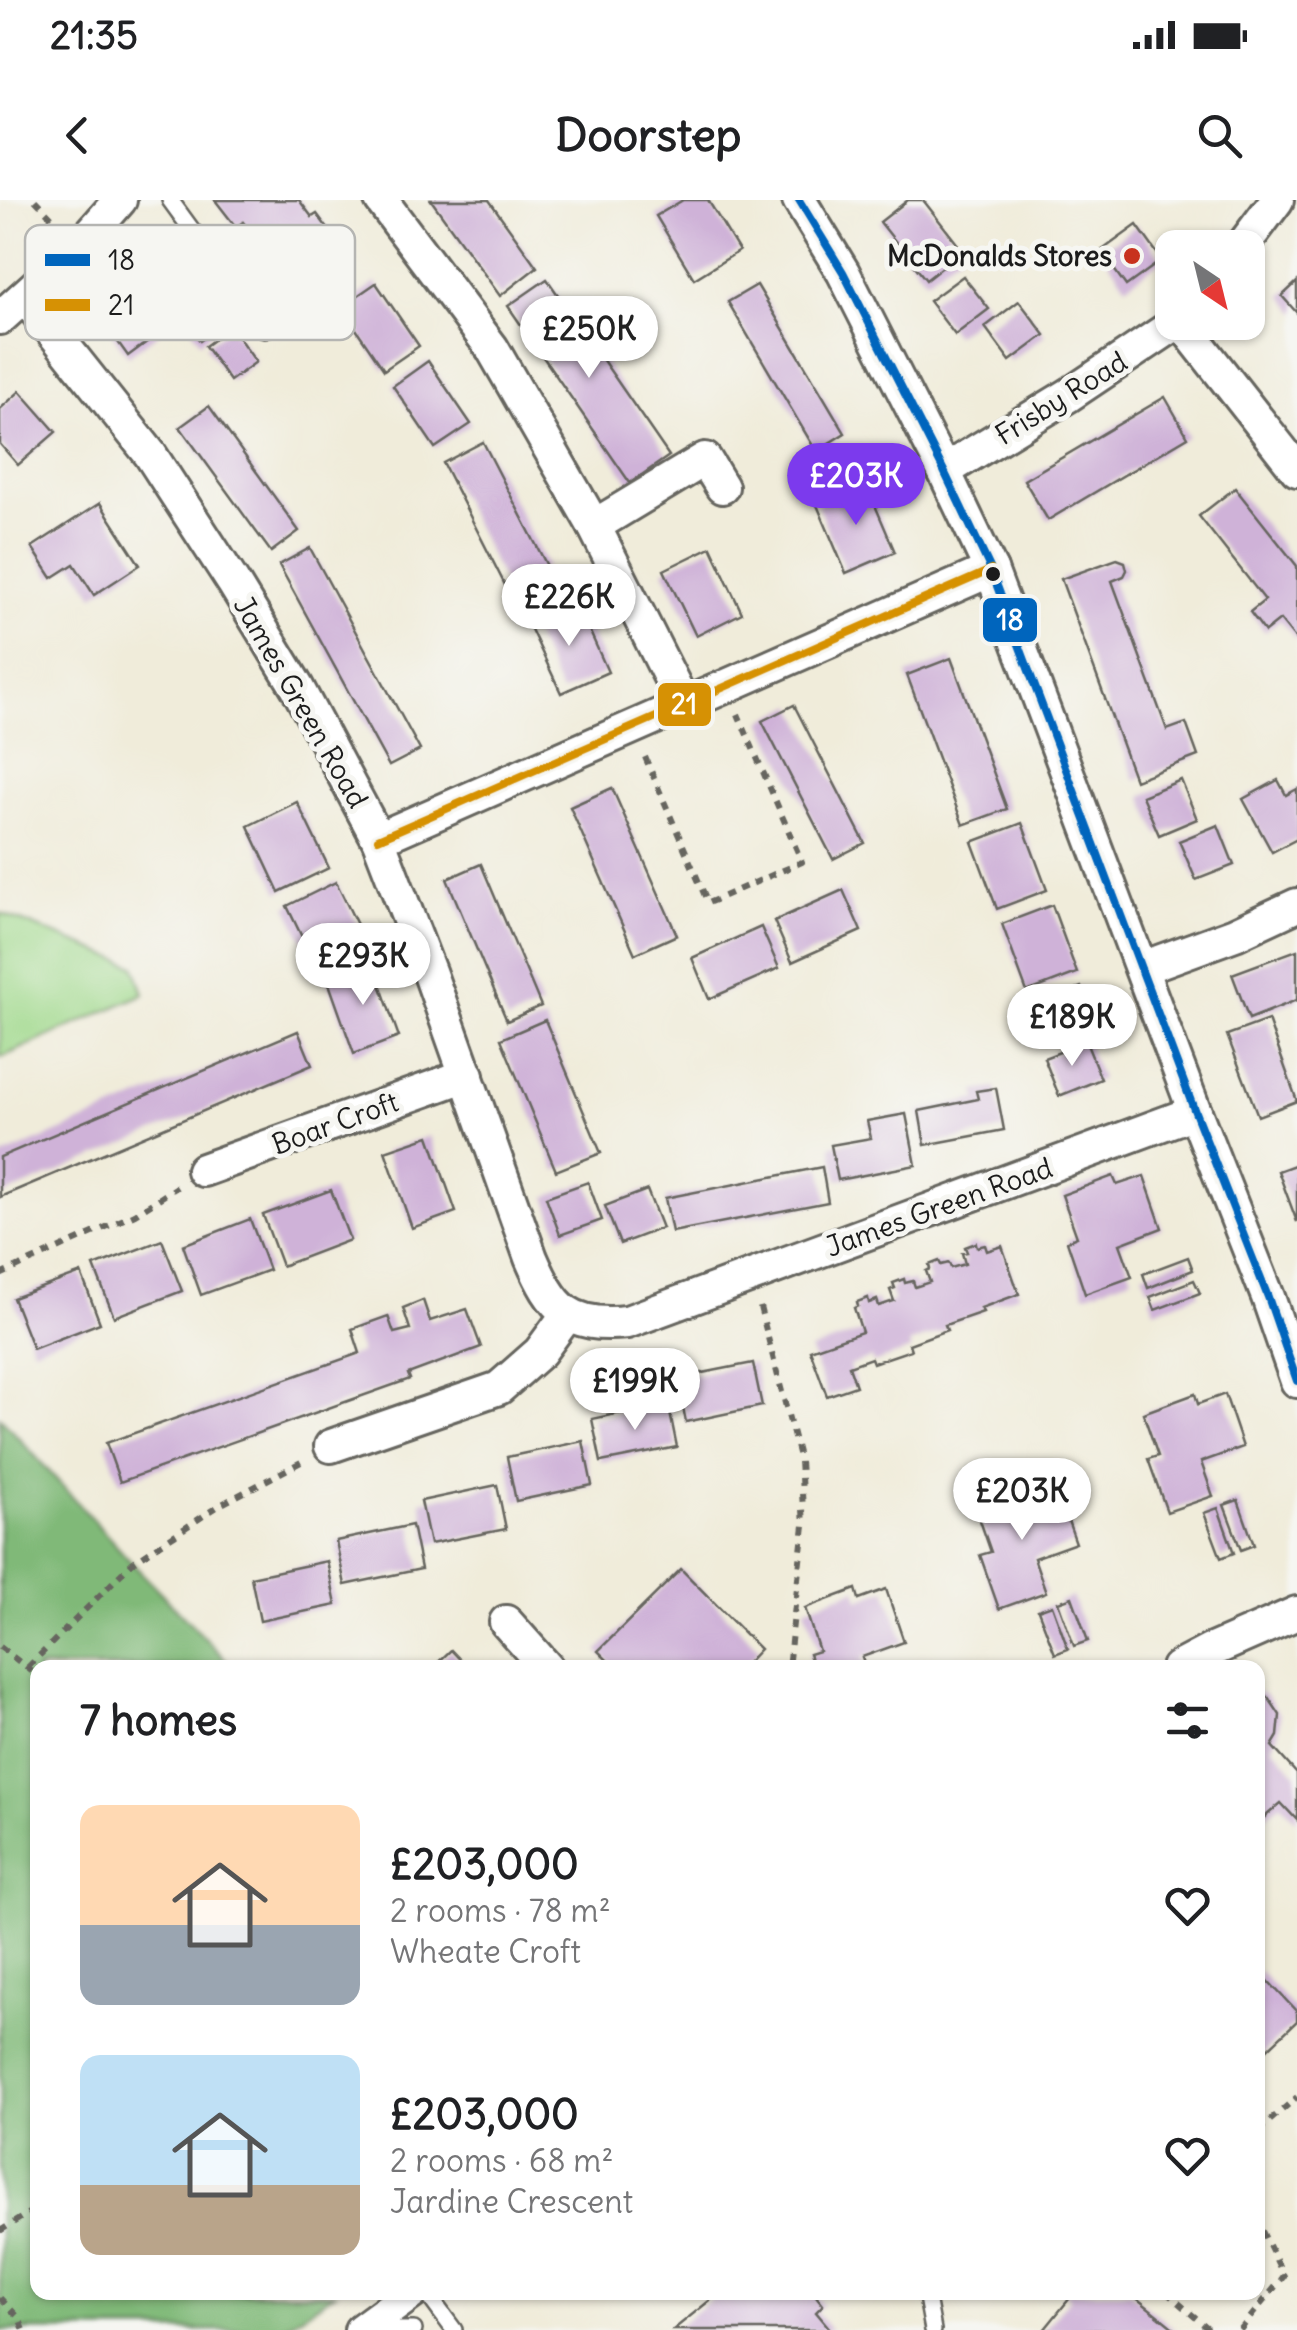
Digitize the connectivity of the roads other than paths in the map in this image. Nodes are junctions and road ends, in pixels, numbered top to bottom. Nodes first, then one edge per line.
1 (120, 200) edge
2 (170, 200) edge
3 (381, 200) edge
4 (800, 200) edge
5 (1277, 200) edge
6 (98, 225) edge
7 (188, 225) edge
8 (1254, 230) edge
9 (25, 297) edge
10 (0, 318) edge
11 (1155, 338) edge
12 (59, 340) edge
13 (1193, 340) edge
14 (1297, 470) edge
15 (944, 471) junction
16 (722, 487) dead end
17 (594, 526) junction
18 (991, 570) junction
19 (684, 705) junction
20 (378, 838) junction
21 (1297, 906) edge
22 (1142, 968) junction
23 (466, 1075) junction
24 (1195, 1112) junction
25 (204, 1170) road end
26 (567, 1315) junction
27 (1297, 1381) edge
28 (331, 1446) road end
29 (1297, 1613) edge
30 (506, 1622) dead end
31 (540, 1660) edge
32 (1193, 1660) edge
33 (402, 2300) edge
34 (432, 2300) edge
35 (927, 2300) edge
36 (361, 2330) edge
37 (389, 2330) edge
38 (414, 2330) edge
39 (454, 2330) edge
40 (933, 2330) edge

1 - 6 street
2 - 7 lane
3 - 17 street
4 - 15 street
5 - 8 street
9 - 10 street
11 - 15 street, Frisby Road
12 - 20 street, James Green Road
13 - 14 street
15 - 18 street
16 - 17 street
17 - 19 street
18 - 19 street
18 - 22 street
19 - 20 street
20 - 23 street, James Green Road
21 - 22 street
22 - 24 street
23 - 25 street, Boar Croft
23 - 26 street, James Green Road
24 - 26 street, James Green Road
24 - 27 street
26 - 28 street
29 - 32 street
30 - 31 street
33 - 36 street
34 - 39 lane
35 - 40 lane
37 - 38 lane

